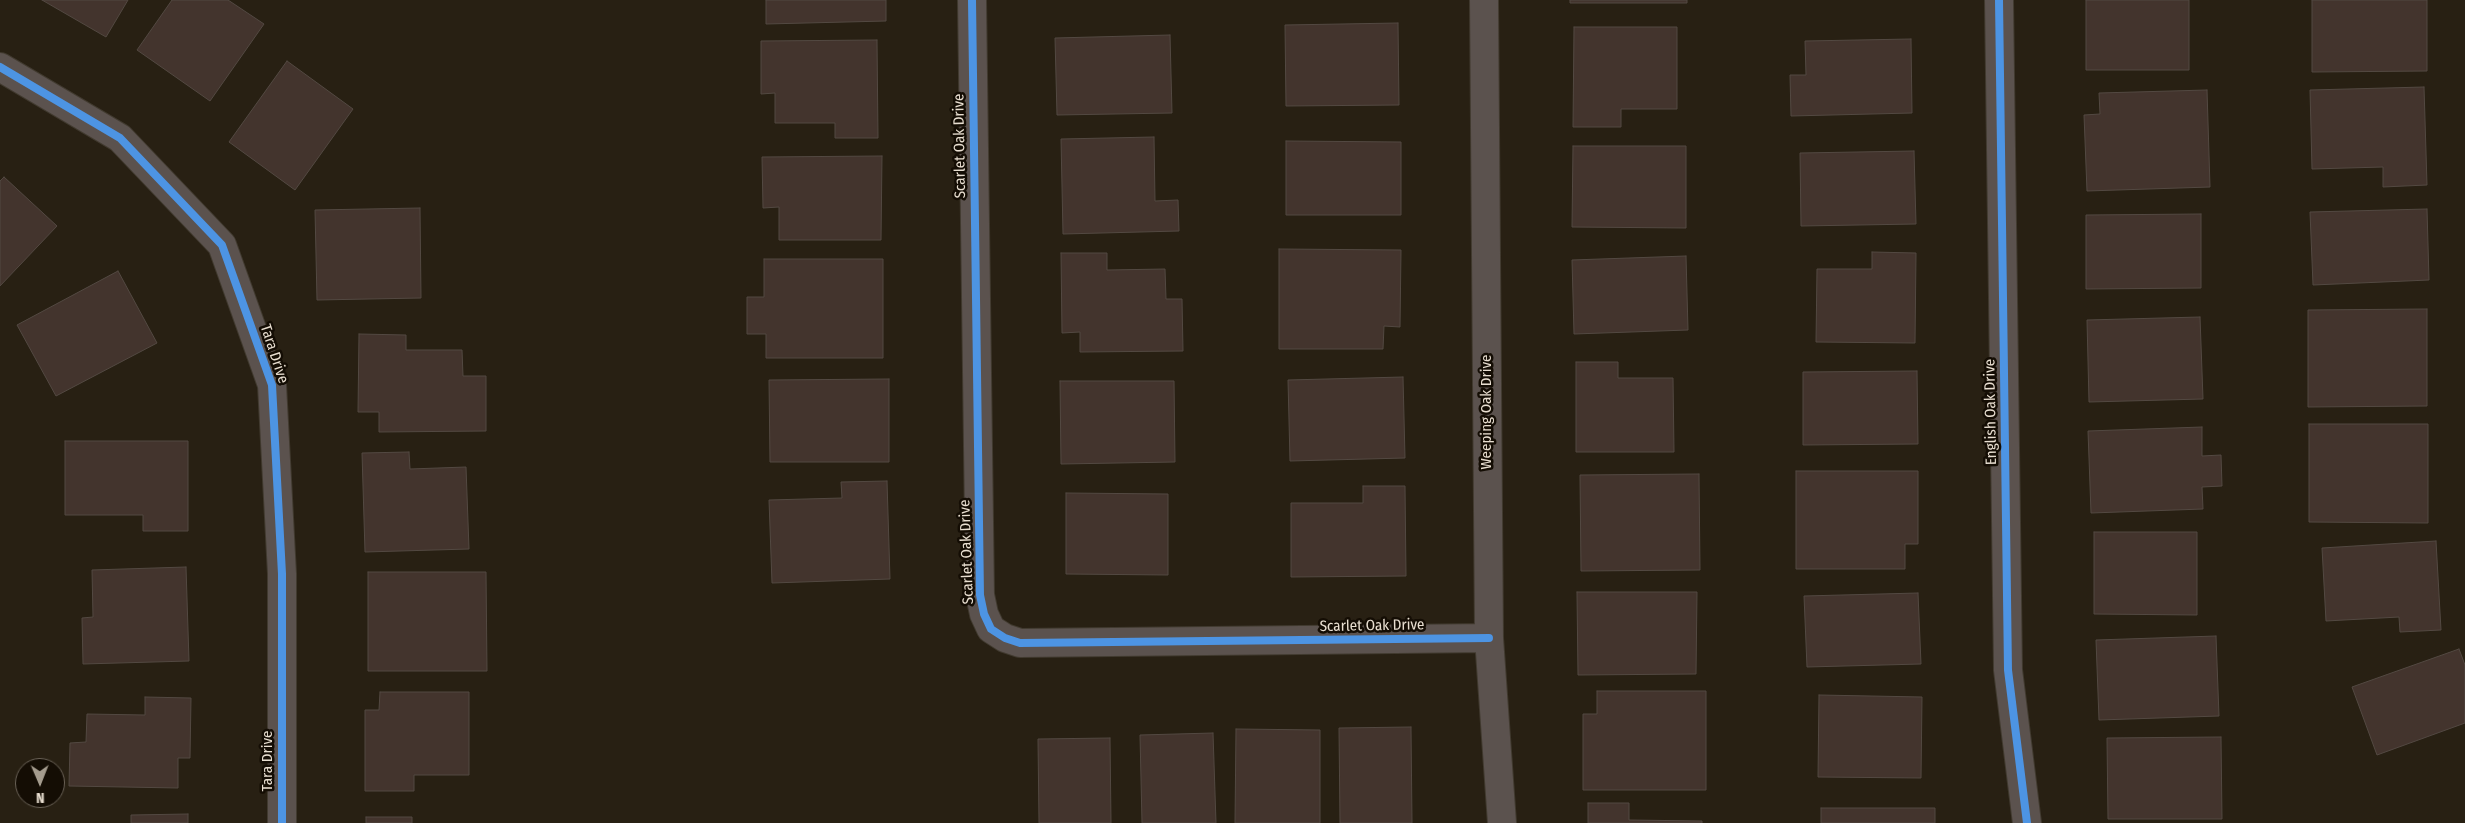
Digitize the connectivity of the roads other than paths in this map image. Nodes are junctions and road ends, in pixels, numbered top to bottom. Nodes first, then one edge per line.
1 (972, 0) edge
2 (1484, 0) edge
3 (1999, 0) edge
4 (0, 67) edge
5 (1489, 638) junction
6 (282, 823) edge
7 (1502, 823) edge
8 (2027, 823) edge

1 - 5 street, Scarlet Oak Drive
2 - 5 street, Weeping Oak Drive
3 - 8 street, English Oak Drive
4 - 6 street, Tara Drive
5 - 7 street, Weeping Oak Drive

